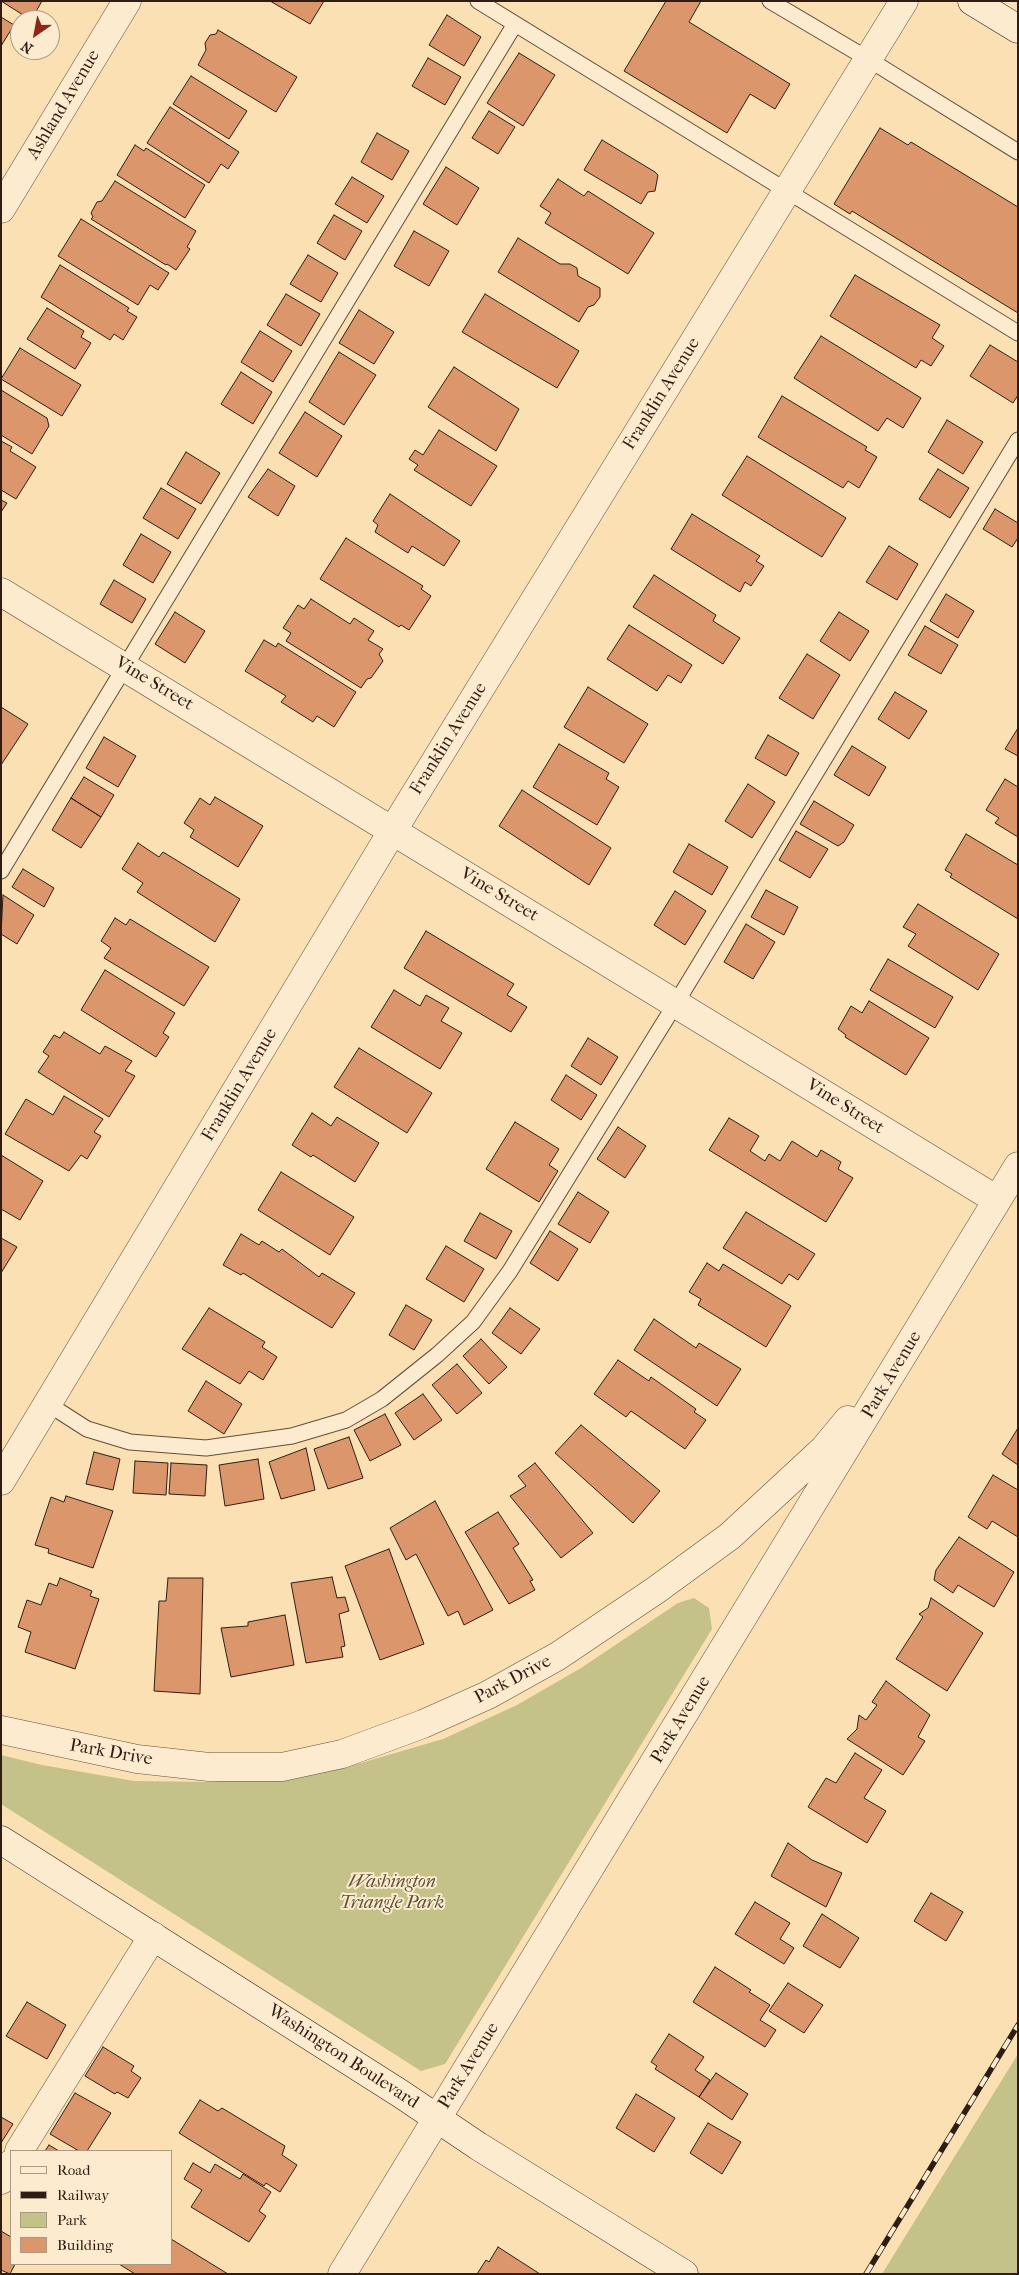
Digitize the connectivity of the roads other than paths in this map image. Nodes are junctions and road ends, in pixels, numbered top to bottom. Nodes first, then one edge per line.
1 (127, 1) edge
2 (478, 1) edge
3 (770, 1) edge
4 (904, 1) edge
5 (978, 3) edge
6 (515, 24) junction
7 (1018, 29) edge
8 (868, 59) junction
9 (1018, 152) edge
10 (787, 191) junction
11 (1, 209) edge
12 (1018, 333) edge
13 (1018, 440) edge
14 (1, 592) edge
15 (126, 667) junction
16 (393, 830) junction
17 (1, 871) edge
18 (676, 1003) junction
19 (1018, 1166) edge
20 (997, 1200) junction
21 (914, 1338) junction
22 (48, 1404) junction
23 (1, 1481) edge
24 (1, 1730) edge
25 (1, 1840) edge
26 (153, 1936) junction
27 (438, 2118) junction
28 (20, 2150) edge
29 (10, 2166) edge
30 (1, 2180) edge
31 (342, 2274) edge
32 (684, 2274) edge

1 - 11 street, Ashland Avenue
2 - 6 lane
3 - 8 lane
4 - 8 street, Franklin Avenue
5 - 7 street
6 - 10 lane
6 - 15 lane
8 - 9 lane
8 - 10 street, Franklin Avenue
10 - 12 lane
10 - 16 street, Franklin Avenue
13 - 18 lane
14 - 15 street, Vine Street
15 - 16 street, Vine Street
15 - 17 lane
16 - 18 street, Vine Street
16 - 22 street, Franklin Avenue
18 - 20 street, Vine Street
18 - 22 lane
19 - 20 street, Park Avenue
20 - 21 street, Park Avenue
21 - 24 street, Park Drive
21 - 27 street, Park Avenue
22 - 23 street, Franklin Avenue
25 - 26 street, Washington Boulevard
26 - 27 street, Washington Boulevard
26 - 28 street
27 - 31 street, Park Avenue
27 - 32 street, Washington Boulevard
29 - 30 street

